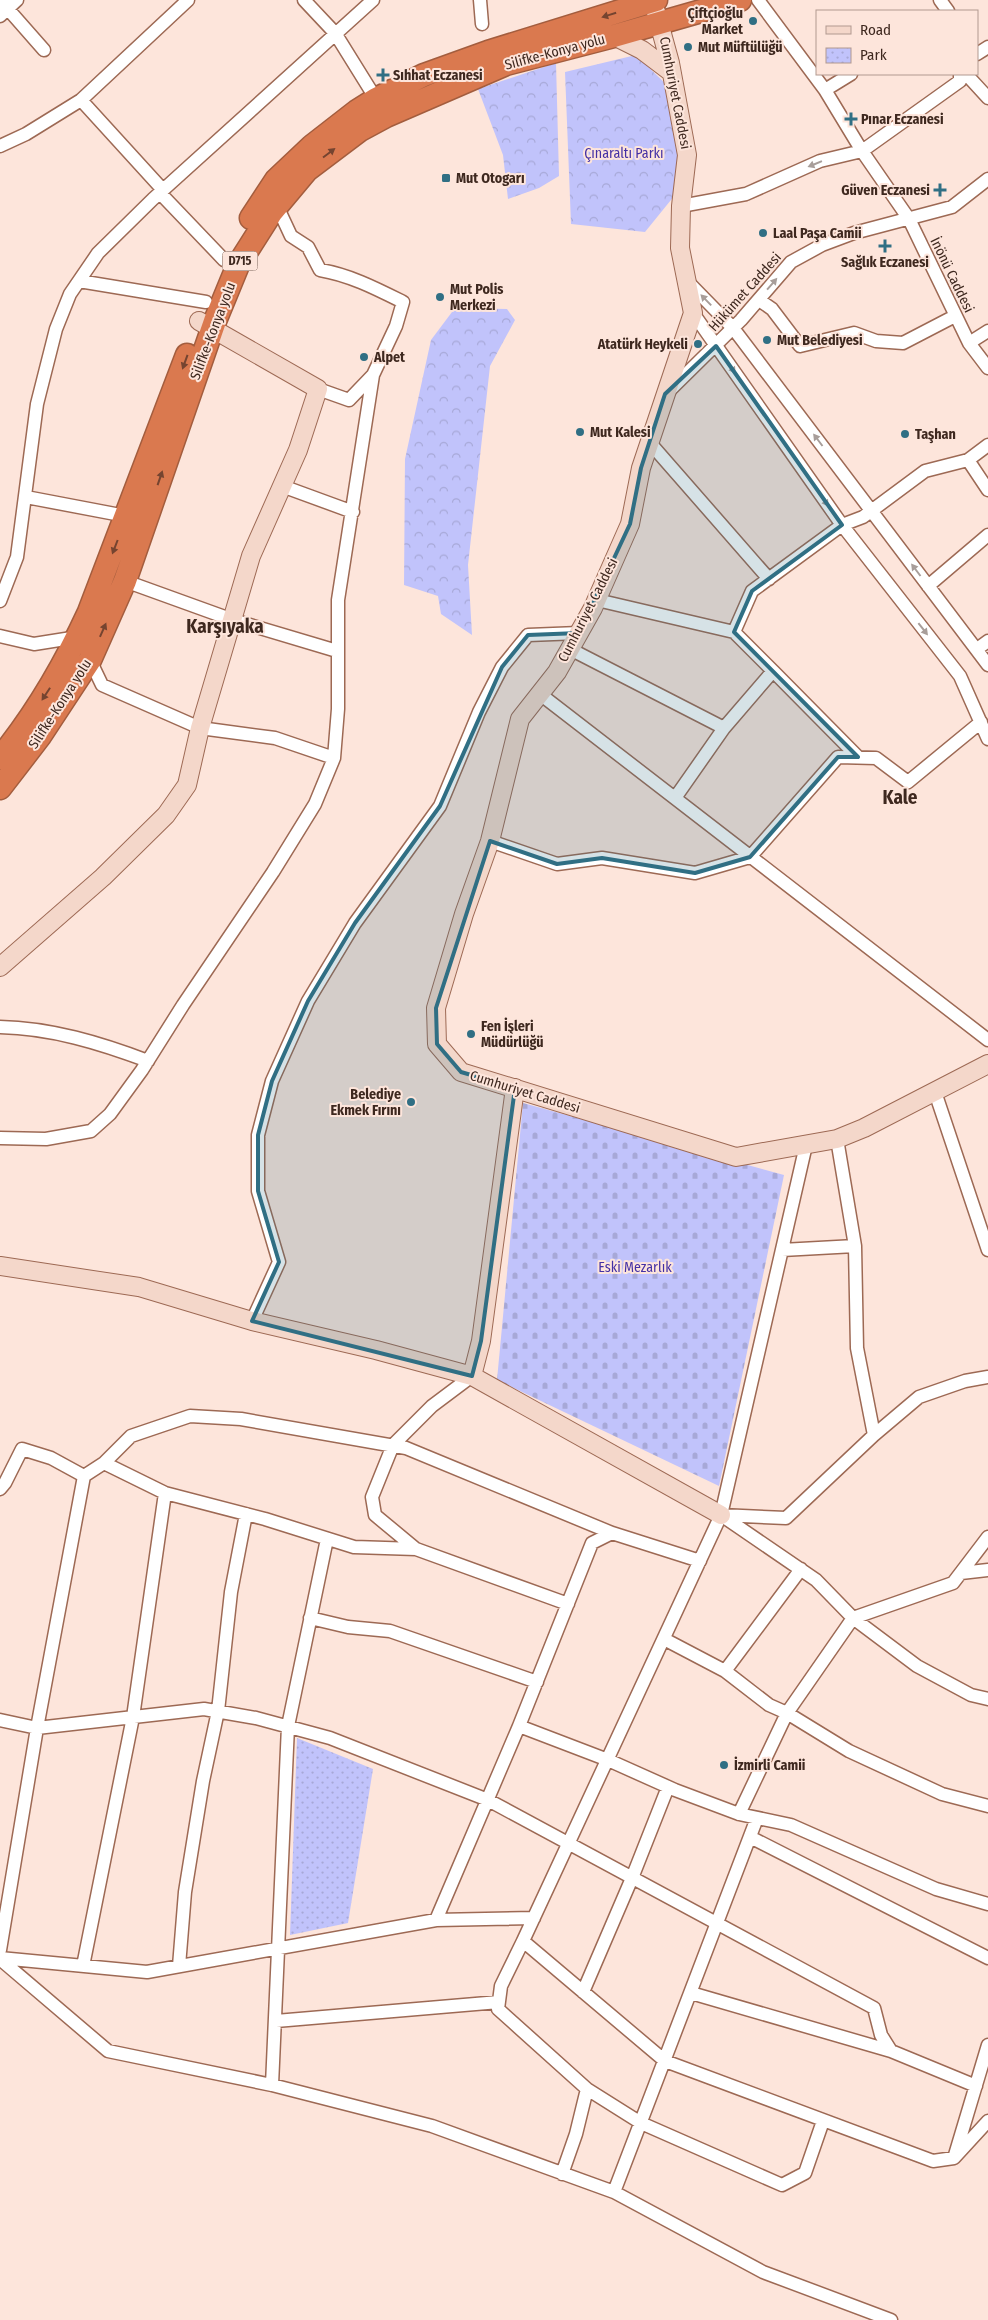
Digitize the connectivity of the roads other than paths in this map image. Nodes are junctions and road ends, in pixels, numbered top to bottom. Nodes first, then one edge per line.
1 (188, 0) edge
2 (304, 0) edge
3 (373, 0) edge
4 (480, 0) edge
5 (740, 0) edge
6 (758, 0) edge
7 (653, 1) edge
8 (6, 6) edge
9 (660, 23) junction
10 (482, 24) dead end
11 (335, 34) junction
12 (614, 36) junction
13 (44, 50) dead end
14 (672, 72) junction
15 (849, 75) edge
16 (960, 75) edge
17 (967, 75) edge
18 (825, 90) junction
19 (988, 98) edge
20 (376, 99) junction
21 (81, 100) junction
22 (0, 146) edge
23 (862, 151) junction
24 (988, 179) edge
25 (161, 191) junction
26 (277, 206) junction
27 (681, 206) junction
28 (909, 219) junction
29 (224, 260) junction
30 (686, 280) junction
31 (79, 281) junction
32 (759, 300) junction
33 (693, 313) junction
34 (955, 316) junction
35 (206, 317) junction
36 (733, 328) junction
37 (988, 331) edge
38 (969, 343) junction
39 (716, 346) junction
40 (988, 368) edge
41 (374, 375) junction
42 (318, 389) junction
43 (665, 394) junction
44 (650, 443) junction
45 (988, 445) edge
46 (968, 460) junction
47 (282, 486) junction
48 (988, 490) edge
49 (26, 497) junction
50 (871, 511) junction
51 (353, 512) junction
52 (126, 516) junction
53 (842, 525) junction
54 (988, 535) edge
55 (769, 578) junction
56 (125, 581) junction
57 (928, 586) junction
58 (597, 600) junction
59 (0, 601) edge
60 (233, 620) junction
61 (734, 632) junction
62 (579, 633) junction
63 (0, 637) edge
64 (78, 638) junction
65 (988, 641) edge
66 (570, 649) junction
67 (977, 650) junction
68 (337, 651) junction
69 (90, 660) junction
70 (988, 665) edge
71 (773, 671) junction
72 (540, 694) junction
73 (980, 722) junction
74 (200, 728) junction
75 (724, 728) junction
76 (987, 735) edge
77 (0, 758) edge
78 (334, 758) junction
79 (858, 758) junction
80 (0, 788) edge
81 (675, 798) junction
82 (490, 841) junction
83 (750, 857) junction
84 (0, 967) edge
85 (0, 1027) edge
86 (988, 1040) edge
87 (148, 1061) junction
88 (988, 1064) edge
89 (515, 1088) junction
90 (935, 1092) junction
91 (0, 1138) edge
92 (837, 1139) junction
93 (806, 1144) junction
94 (855, 1246) junction
95 (782, 1250) junction
96 (988, 1250) edge
97 (0, 1266) edge
98 (252, 1321) junction
99 (472, 1376) junction
100 (988, 1377) edge
101 (874, 1435) junction
102 (393, 1446) junction
103 (104, 1463) junction
104 (84, 1476) junction
105 (0, 1489) edge
106 (165, 1493) junction
107 (246, 1514) junction
108 (721, 1515) junction
109 (612, 1532) junction
110 (988, 1537) edge
111 (327, 1539) junction
112 (416, 1549) junction
113 (700, 1561) junction
114 (801, 1569) junction
115 (988, 1570) edge
116 (961, 1573) junction
117 (568, 1604) junction
118 (310, 1618) junction
119 (854, 1618) junction
120 (664, 1638) junction
121 (725, 1671) junction
122 (537, 1682) junction
123 (988, 1699) edge
124 (218, 1711) junction
125 (787, 1713) junction
126 (133, 1717) junction
127 (0, 1720) edge
128 (288, 1726) junction
129 (519, 1726) junction
130 (38, 1728) junction
131 (608, 1760) junction
132 (668, 1787) junction
133 (488, 1800) junction
134 (988, 1806) edge
135 (739, 1814) junction
136 (757, 1818) junction
137 (750, 1837) junction
138 (569, 1844) junction
139 (632, 1878) junction
140 (988, 1904) edge
141 (534, 1918) junction
142 (436, 1920) junction
143 (718, 1924) junction
144 (523, 1941) junction
145 (280, 1948) junction
146 (0, 1950) edge
147 (988, 1958) edge
148 (0, 1959) edge
149 (83, 1966) junction
150 (179, 1966) junction
151 (583, 1992) junction
152 (691, 1993) junction
153 (499, 2002) junction
154 (276, 2021) junction
155 (988, 2045) edge
156 (890, 2051) junction
157 (665, 2061) junction
158 (272, 2085) junction
159 (976, 2086) junction
160 (587, 2089) junction
161 (988, 2121) edge
162 (823, 2122) junction
163 (641, 2123) junction
164 (954, 2158) junction
165 (562, 2174) junction
166 (614, 2192) junction
167 (891, 2320) edge

1 - 21 street
2 - 11 street
3 - 11 street
4 - 10 street
5 - 9 highway, Silifke-Konya yolu / D715
6 - 18 street, İnönü Caddesi
7 - 9 street, Cumhuriyet Caddesi
7 -> 20 highway, Silifke-Konya yolu / D715
8 - 13 street
9 - 12 highway, Silifke-Konya yolu / D715
9 - 14 street, Cumhuriyet Caddesi
11 - 20 street
11 - 25 street
12 - 14 street
26 -> 12 highway, Silifke-Konya yolu / D715
14 - 27 street, Cumhuriyet Caddesi
15 - 18 street
16 - 23 street
17 - 19 street
18 - 23 street, İnönü Caddesi
20 - 29 highway, Silifke-Konya yolu / D715
21 - 22 street
21 - 25 street
23 -> 27 street
23 - 28 street, İnönü Caddesi
24 - 28 street, Hükümet Caddesi
25 - 29 street
25 - 31 street
26 - 35 highway, Silifke-Konya yolu / D715
26 - 41 street
27 - 30 street, Cumhuriyet Caddesi
32 -> 28 street, Hükümet Caddesi
28 - 34 street, İnönü Caddesi
29 - 35 highway, Silifke-Konya yolu / D715
30 - 33 street, Cumhuriyet Caddesi
36 -> 30 street
31 - 35 street
31 - 49 street
32 - 34 street
32 - 36 street, Hükümet Caddesi
33 - 39 street
33 - 43 street, Cumhuriyet Caddesi
34 - 38 street, İnönü Caddesi
35 - 42 street
35 -> 52 highway, Silifke-Konya yolu / D715
56 -> 35 highway, Silifke-Konya yolu / D715
36 - 39 street, Hükümet Caddesi
50 -> 36 street
37 - 38 street
38 - 40 street, İnönü Caddesi
39 - 43 street, Hükümet Caddesi
39 -> 53 street
41 - 42 street
41 - 51 street
42 - 47 street
43 - 44 street, Cumhuriyet Caddesi
44 - 55 street
44 - 58 street, Cumhuriyet Caddesi
45 - 46 street
46 - 48 street
46 - 50 street
47 - 51 street
47 - 60 street
49 - 52 street
49 - 59 street
50 - 53 street
57 -> 50 street
51 - 68 street
52 -> 64 highway, Silifke-Konya yolu / D715
53 - 55 street
53 -> 73 street
54 - 57 street
55 - 61 street
56 - 60 street
69 -> 56 highway, Silifke-Konya yolu / D715
57 - 67 street
58 - 61 street
58 - 62 street, Cumhuriyet Caddesi
60 - 68 street
60 - 74 street
61 - 71 street
62 - 66 street, Cumhuriyet Caddesi
62 - 98 street
63 - 64 street
64 -> 77 highway, Silifke-Konya yolu / D715
65 - 67 street
66 - 72 street, Cumhuriyet Caddesi
66 - 75 street
67 - 70 street
68 - 78 street
69 - 74 street
69 - 80 highway, Silifke-Konya yolu / D715
71 - 75 street
71 - 79 street
72 - 81 street
72 - 82 street, Cumhuriyet Caddesi
73 - 76 street
73 - 79 street
74 - 78 street
74 - 84 street
75 - 81 street
78 - 87 street
79 - 83 street
81 - 83 street
82 - 83 street
82 - 89 street, Cumhuriyet Caddesi
83 - 86 street
85 - 87 street
87 - 91 street
88 - 90 street
89 - 93 street, Cumhuriyet Caddesi
89 - 99 street
90 - 92 street
90 - 96 street
92 - 93 street
92 - 94 street
93 - 95 street
94 - 95 street
94 - 101 street
95 - 108 street
97 - 98 street
98 - 99 street
99 - 102 street
99 - 108 street
100 - 101 street
101 - 108 street
102 - 103 street
102 - 109 street
102 - 112 street
103 - 104 street
103 - 106 street
104 - 105 street
104 - 130 street
106 - 107 street
106 - 126 street
107 - 111 street
107 - 124 street
108 - 113 street
108 - 114 street
109 - 113 street
109 - 117 street
110 - 116 street
111 - 112 street
111 - 118 street
112 - 117 street
113 - 120 street
114 - 119 street
114 - 121 street
115 - 116 street
116 - 119 street
117 - 122 street
118 - 122 street
118 - 128 street
119 - 123 street
119 - 125 street
120 - 121 street
120 - 131 street
121 - 125 street
122 - 129 street
124 - 126 street
124 - 128 street
124 - 150 street
125 - 134 street
125 - 135 street
126 - 130 street
126 - 149 street
127 - 130 street
128 - 133 street
128 - 145 street
129 - 131 street
129 - 133 street
130 - 146 street
131 - 132 street
131 - 138 street
132 - 135 street
132 - 139 street
133 - 138 street
133 - 142 street
135 - 136 street
136 - 137 street
136 - 140 street
137 - 143 street
137 - 147 street
138 - 139 street
138 - 141 street
139 - 143 street
139 - 151 street
141 - 142 street
141 - 144 street
142 - 145 street
143 - 152 street
143 - 156 street
144 - 151 street
144 - 153 street
145 - 150 street
145 - 154 street
148 - 149 street
148 - 158 street
149 - 150 street
151 - 157 street
152 - 156 street
152 - 157 street
153 - 154 street
153 - 160 street
154 - 158 street
155 - 159 street
156 - 159 street
157 - 162 street
157 - 163 street
158 - 165 street
159 - 164 street
160 - 163 street
160 - 165 street
161 - 164 street
162 - 163 street
162 - 164 street
163 - 166 street
165 - 166 street
166 - 167 street

